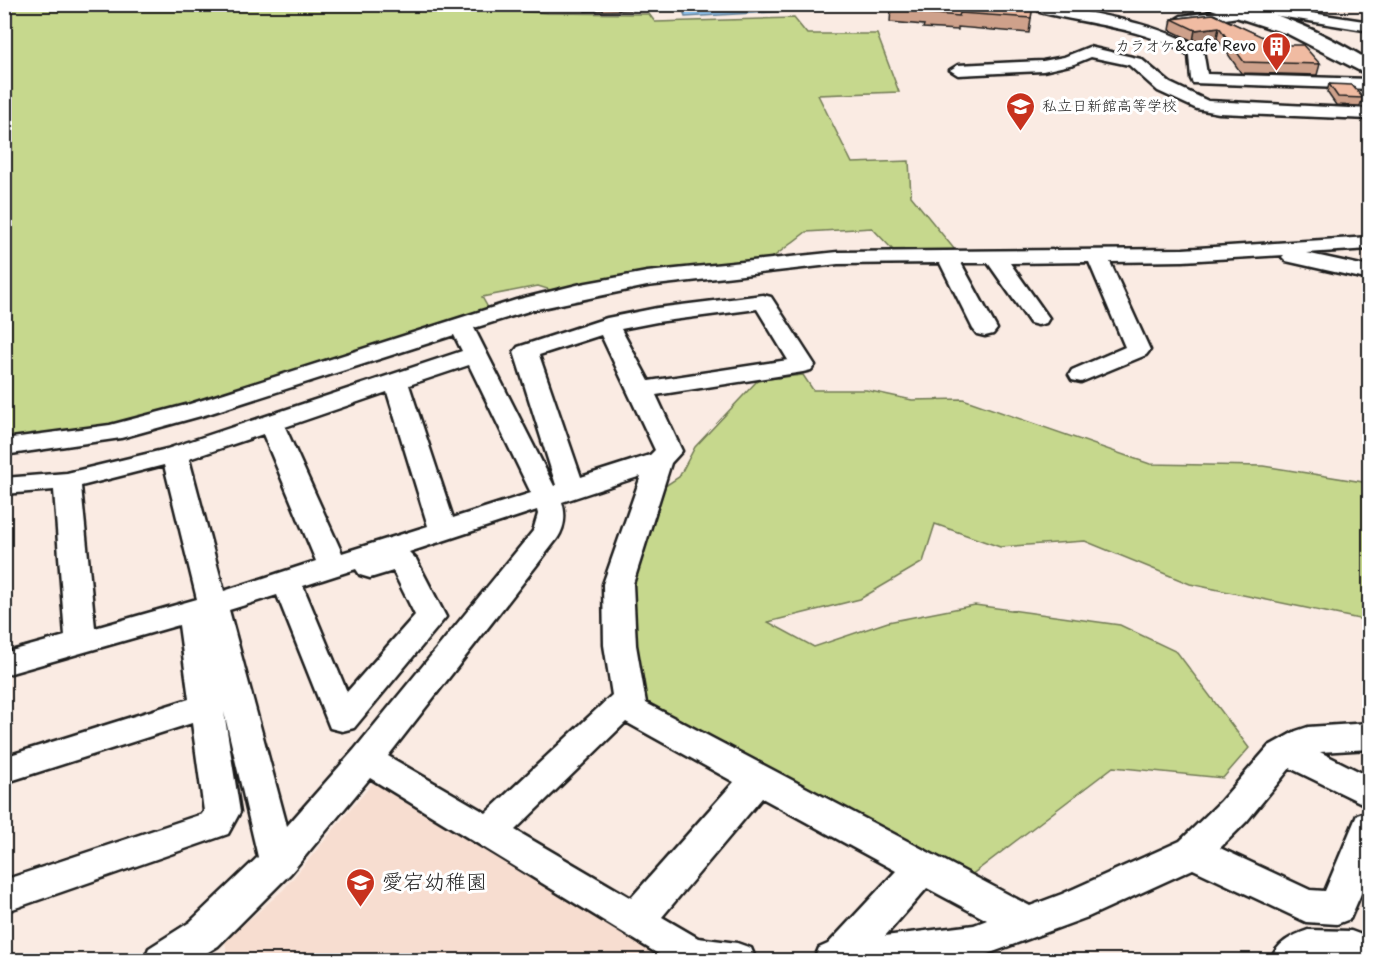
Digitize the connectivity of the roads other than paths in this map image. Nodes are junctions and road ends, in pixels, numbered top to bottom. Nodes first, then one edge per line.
1 (1053, 4) edge
2 (1214, 4) edge
3 (1326, 4) edge
4 (1244, 12) junction
5 (1366, 26) edge
6 (1138, 28) junction
7 (958, 70) dead end
8 (1370, 70) edge
9 (1370, 84) edge
10 (1370, 114) edge
11 (1370, 243) edge
12 (1268, 251) junction
13 (1096, 255) junction
14 (947, 256) junction
15 (994, 256) junction
16 (1370, 274) edge
17 (1038, 318) dead end
18 (607, 325) junction
19 (462, 327) junction
20 (985, 329) dead end
21 (475, 355) junction
22 (1081, 375) dead end
23 (396, 382) junction
24 (641, 390) junction
25 (271, 424) junction
26 (4, 447) edge
27 (175, 455) junction
28 (659, 461) junction
29 (68, 481) junction
30 (4, 486) edge
31 (559, 493) junction
32 (443, 530) junction
33 (333, 566) junction
34 (288, 587) junction
35 (203, 608) junction
36 (81, 642) junction
37 (4, 664) edge
38 (629, 699) junction
39 (206, 706) junction
40 (1370, 736) edge
41 (1288, 751) junction
42 (366, 759) junction
43 (4, 770) edge
44 (757, 780) junction
45 (1370, 793) edge
46 (1370, 825) edge
47 (490, 832) junction
48 (1193, 852) junction
49 (278, 862) junction
50 (922, 868) junction
51 (4, 896) edge
52 (635, 921) junction
53 (1028, 923) junction
54 (205, 947) edge
55 (1368, 956) dead end
56 (163, 960) edge
57 (737, 960) edge
58 (836, 960) edge
59 (1290, 960) edge

1 - 6 street
2 - 4 highway
3 - 5 street
4 - 5 street
4 - 6 street
4 - 8 highway
6 - 9 street
7 - 10 street
11 - 12 street
12 - 13 street
12 - 16 street
13 - 15 street
13 - 22 street
14 - 15 street
14 - 19 street
14 - 20 street
15 - 17 street
18 - 24 street
18 - 24 street
18 - 31 street
19 - 21 street
19 - 26 street
21 - 23 street
21 - 31 street
23 - 25 street
23 - 32 street
24 - 28 street
25 - 27 street
25 - 33 street
27 - 29 street
27 - 35 street
28 - 31 street
28 - 38 street
29 - 30 street
29 - 36 street
31 - 32 street
31 - 42 street
32 - 33 street
33 - 34 street
34 - 34 street
34 - 35 street
35 - 36 street
35 - 39 street
35 - 49 street
36 - 37 street
38 - 44 street
38 - 47 street
39 - 43 street
39 - 51 street
40 - 41 street
41 - 45 street
41 - 48 street
42 - 47 street
42 - 49 street
44 - 50 street
44 - 52 street
46 - 48 street
47 - 52 street
48 - 53 street
49 - 54 street
50 - 53 street
50 - 58 street
52 - 57 street
53 - 58 street
54 - 56 street
55 - 59 street

